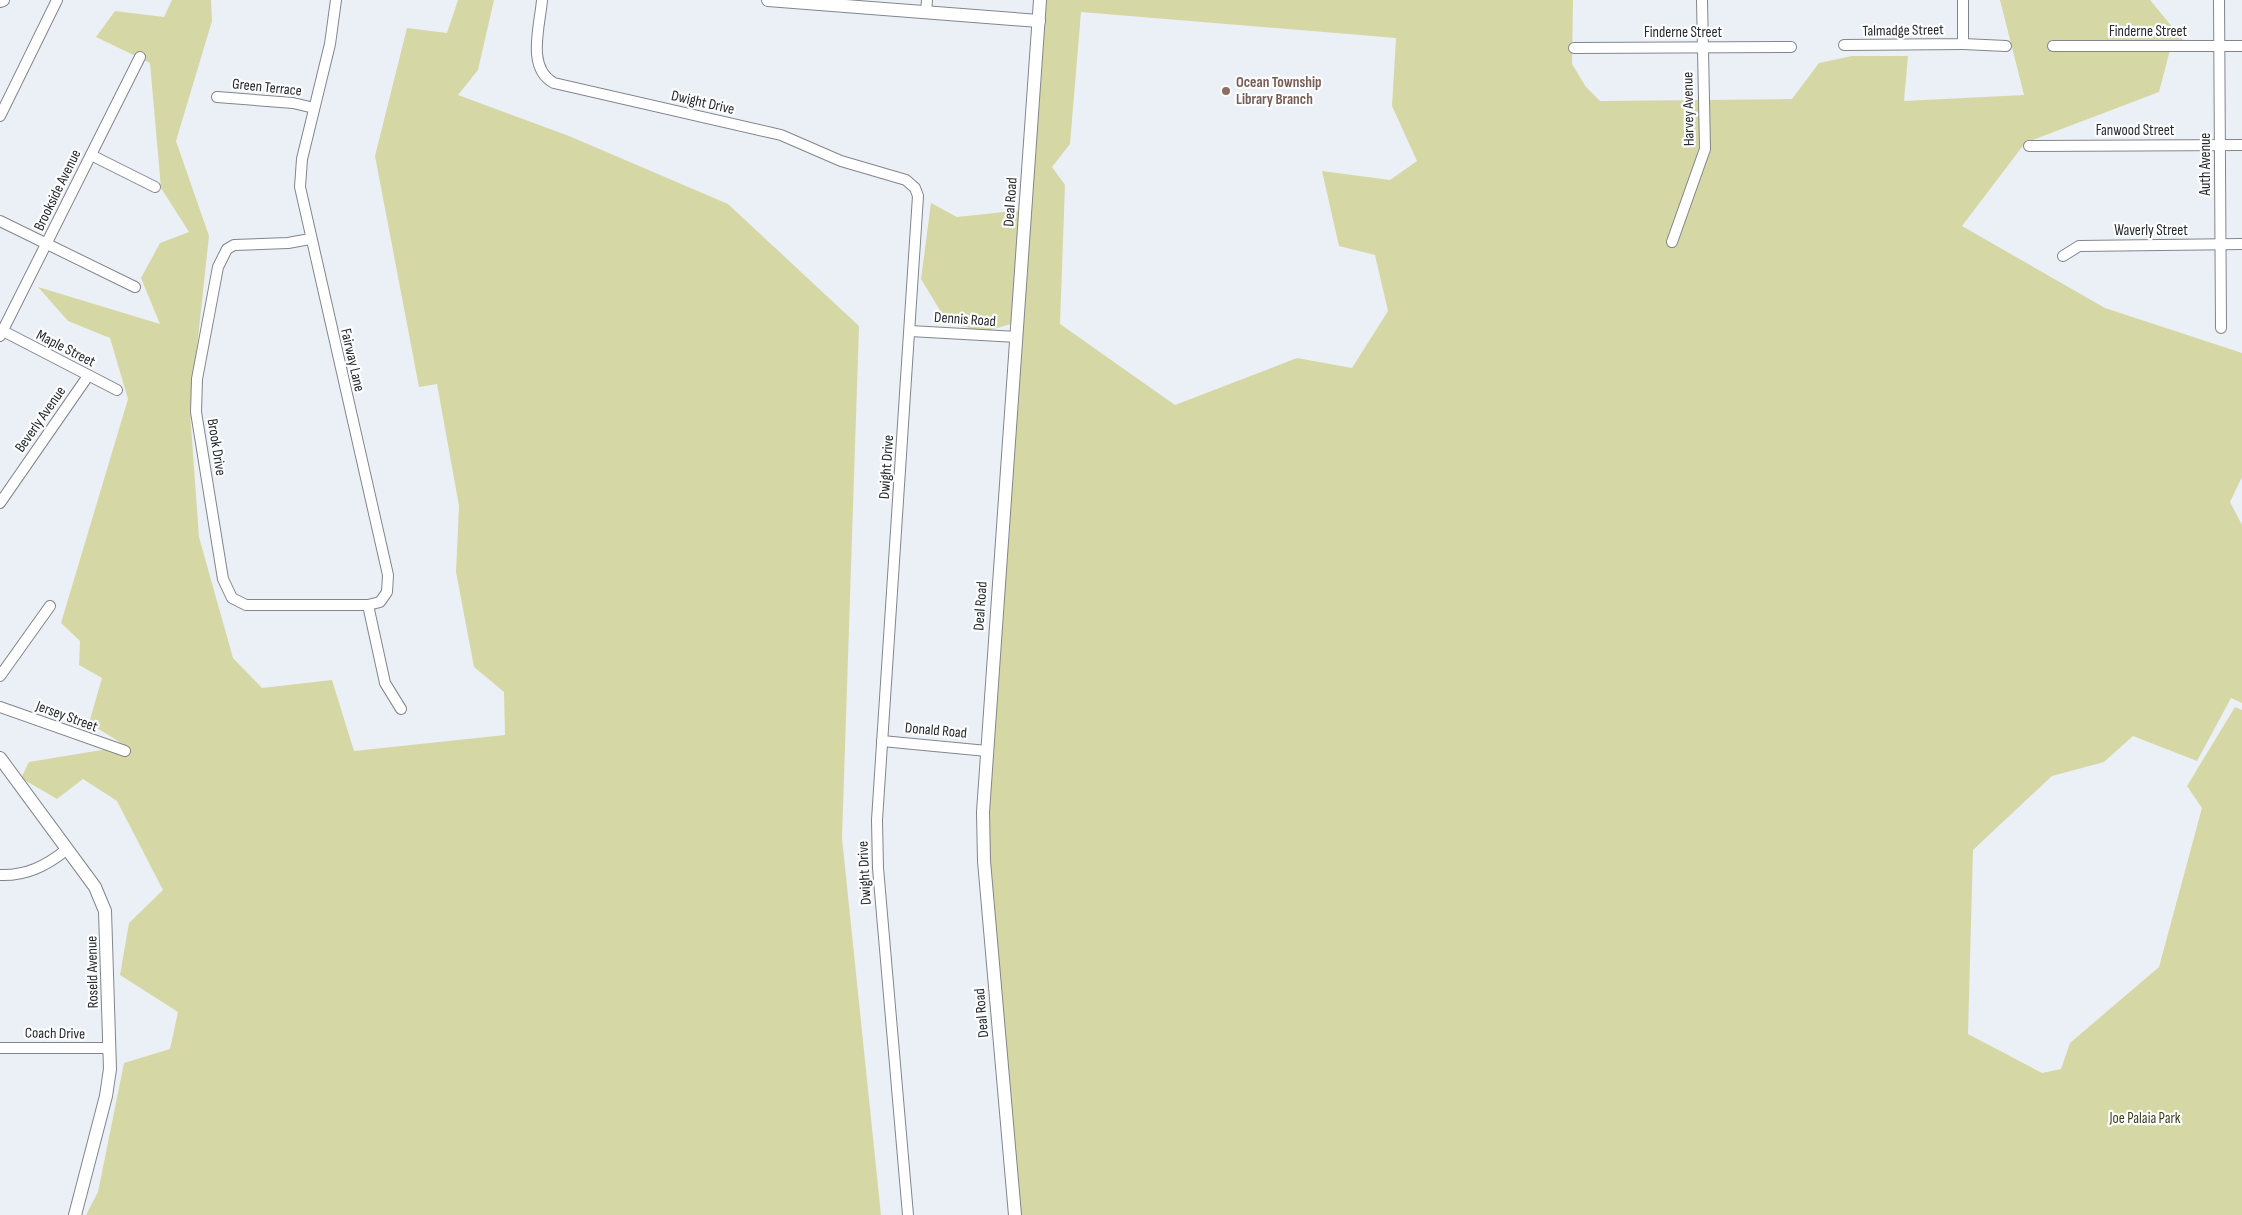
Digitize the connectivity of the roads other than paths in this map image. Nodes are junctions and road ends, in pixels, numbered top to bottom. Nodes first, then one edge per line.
1 (57, 0) edge
2 (336, 0) edge
3 (542, 0) edge
4 (768, 0) edge
5 (1040, 0) edge
6 (1702, 0) edge
7 (1963, 0) edge
8 (2219, 0) edge
9 (927, 6) edge
10 (1039, 21) junction
11 (1963, 44) junction
12 (1844, 46) dead end
13 (2006, 46) dead end
14 (2053, 46) dead end
15 (2220, 46) junction
16 (2242, 46) edge
17 (1702, 47) junction
18 (1791, 47) dead end
19 (1574, 48) dead end
20 (140, 57) dead end
21 (216, 97) dead end
22 (314, 108) junction
23 (0, 116) edge
24 (2220, 145) junction
25 (2242, 145) edge
26 (2029, 146) dead end
27 (91, 155) junction
28 (155, 187) dead end
29 (0, 221) edge
30 (310, 239) junction
31 (1672, 242) dead end
32 (2242, 244) edge
33 (47, 245) junction
34 (2220, 245) junction
35 (2063, 256) dead end
36 (135, 288) dead end
37 (2222, 328) dead end
38 (910, 331) junction
39 (2, 334) edge
40 (1017, 338) junction
41 (88, 376) junction
42 (117, 390) dead end
43 (0, 503) edge
44 (368, 605) junction
45 (50, 606) dead end
46 (0, 676) edge
47 (0, 707) edge
48 (401, 709) dead end
49 (882, 742) junction
50 (125, 751) dead end
51 (987, 751) junction
52 (0, 758) edge
53 (66, 850) junction
54 (0, 874) edge
55 (0, 1048) edge
56 (110, 1048) junction
57 (75, 1215) edge
58 (908, 1215) edge
59 (1015, 1215) edge

1 - 23 street
2 - 22 street, Fairway Lane
3 - 38 street, Dwight Drive
4 - 9 street
5 - 10 street, Deal Road
6 - 17 street, Harvey Avenue
7 - 11 street, Talmadge Street
8 - 15 street, Auth Avenue
9 - 10 street
10 - 40 street, Deal Road
11 - 12 street, Talmadge Street
11 - 13 street, Talmadge Street
14 - 15 street, Finderne Street
15 - 16 street, Finderne Street
15 - 24 street, Auth Avenue
17 - 18 street, Finderne Street
17 - 19 street, Finderne Street
17 - 31 street, Harvey Avenue
20 - 27 street, Brookside Avenue
21 - 22 street, Green Terrace
22 - 30 street, Fairway Lane
24 - 25 street, Fanwood Street
24 - 26 street, Fanwood Street
24 - 34 street, Auth Avenue
27 - 28 street
27 - 33 street, Brookside Avenue
29 - 33 street
30 - 44 street, Fairway Lane
30 - 44 street, Brook Drive
32 - 34 street, Waverly Street
33 - 36 street
33 - 39 street, Brookside Avenue
34 - 35 street, Waverly Street
34 - 37 street, Auth Avenue
38 - 40 street, Dennis Road
38 - 49 street, Dwight Drive
39 - 41 street, Maple Street
40 - 51 street, Deal Road
41 - 42 street, Maple Street
41 - 43 street, Beverly Avenue
44 - 48 street
45 - 46 street
47 - 50 street, Jersey Street
49 - 51 street, Donald Road
49 - 58 street, Dwight Drive
51 - 59 street, Deal Road
52 - 53 street, Roseld Avenue
53 - 54 street
53 - 56 street, Roseld Avenue
55 - 56 street, Coach Drive
56 - 57 street, Roseld Avenue

